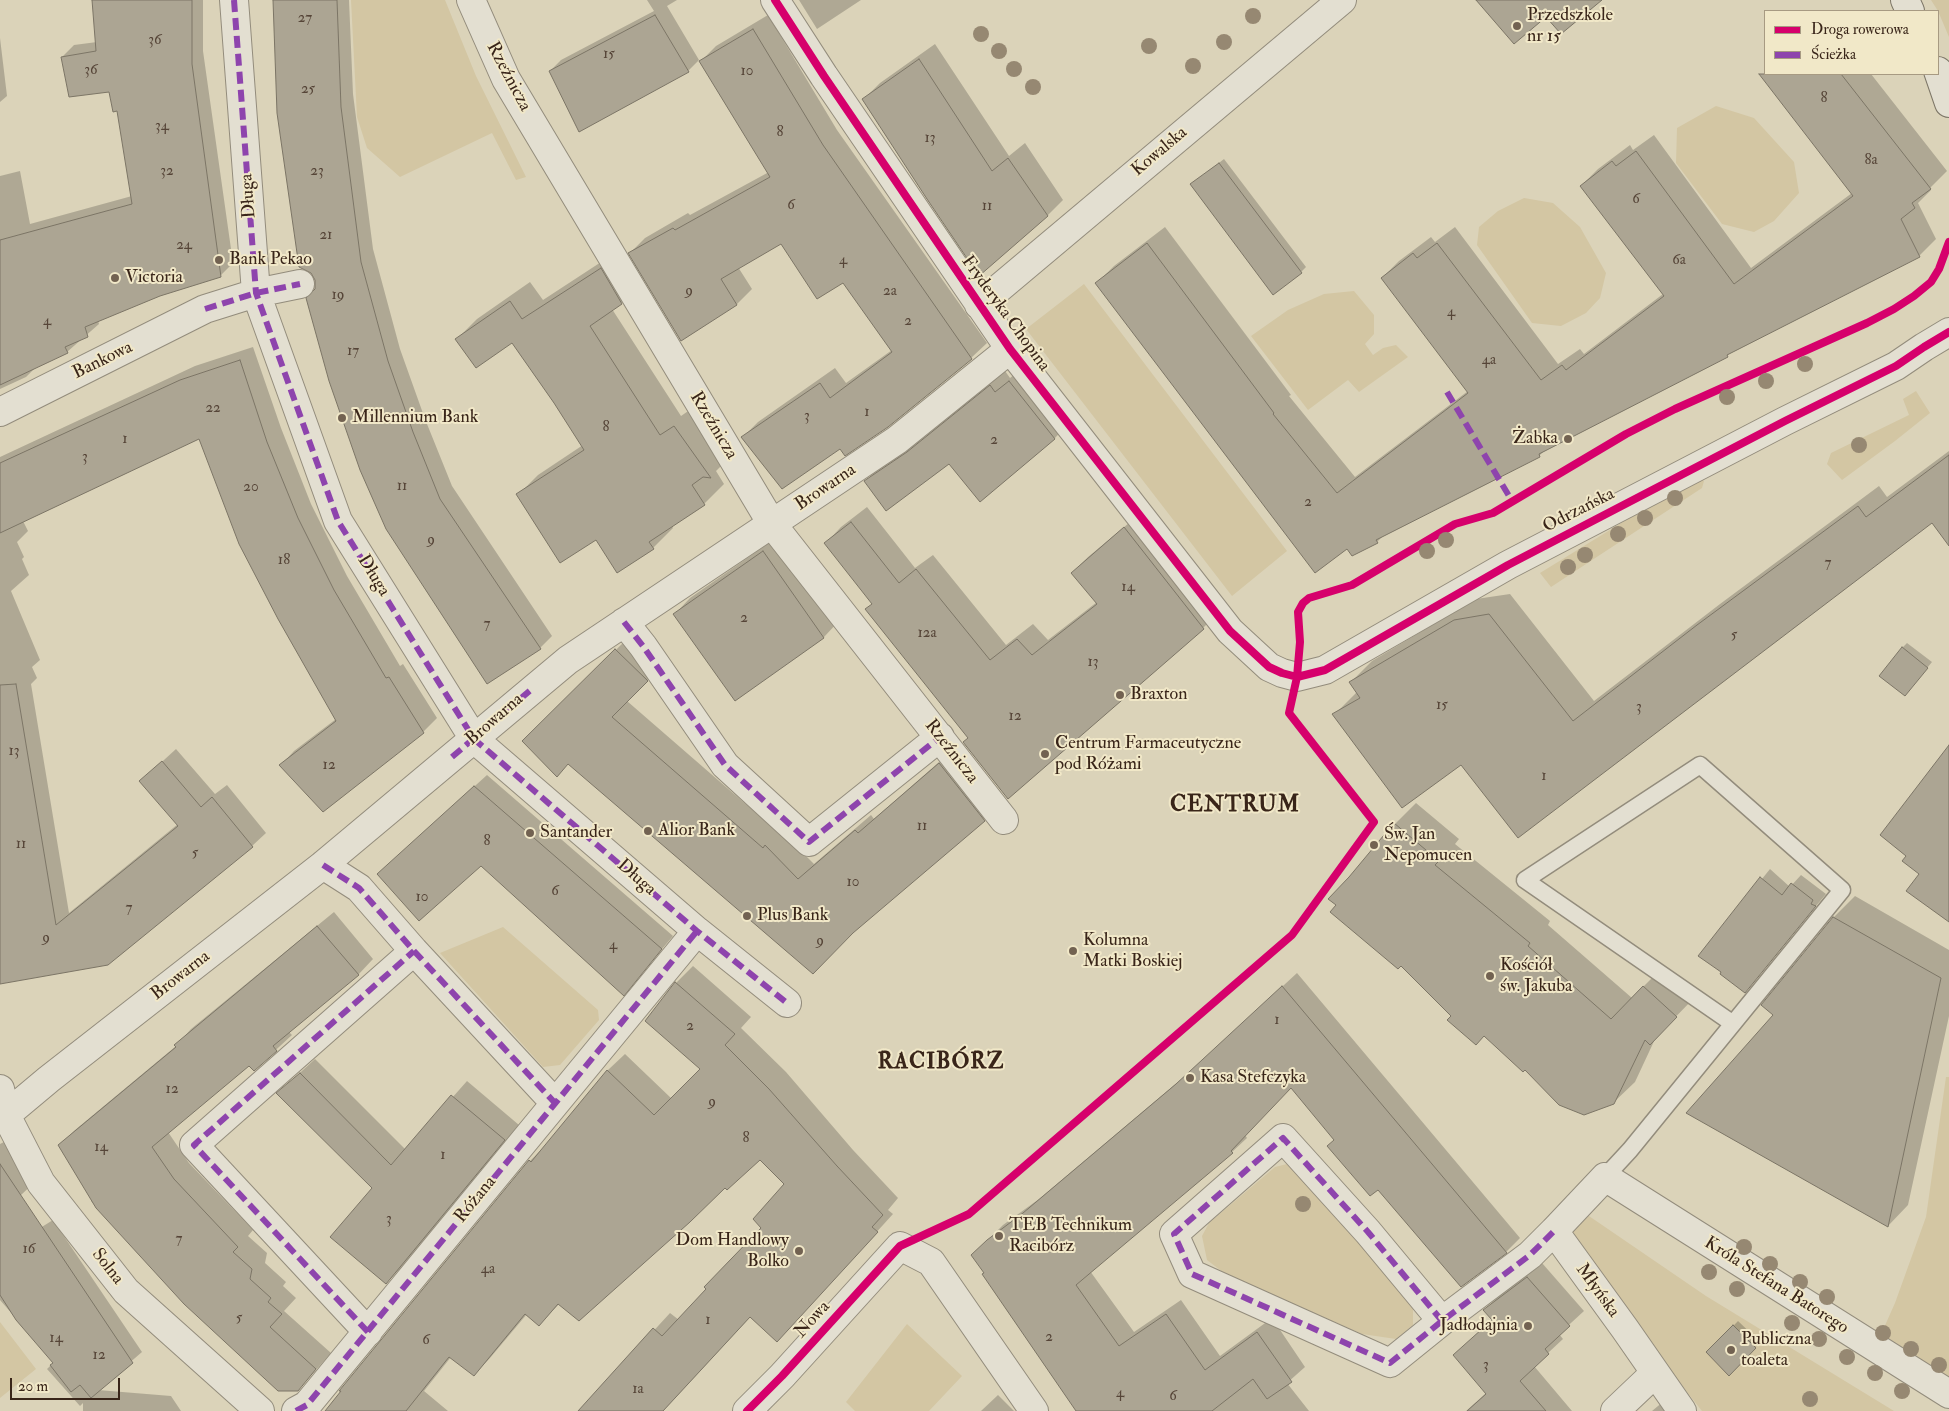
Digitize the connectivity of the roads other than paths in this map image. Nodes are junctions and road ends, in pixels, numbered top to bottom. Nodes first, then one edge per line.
1 (234, 0) edge
2 (471, 0) edge
3 (775, 0) edge
4 (1342, 0) edge
5 (1939, 74) edge
6 (1949, 103) edge
7 (300, 284) dead end
8 (256, 292) junction
9 (979, 305) junction
10 (1949, 332) edge
11 (1010, 349) junction
12 (0, 412) edge
13 (772, 524) junction
14 (624, 622) junction
15 (1230, 631) joint
16 (940, 737) junction
17 (474, 739) junction
18 (1004, 820) dead end
19 (323, 865) junction
20 (697, 931) junction
21 (414, 951) junction
22 (787, 1003) dead end
23 (1732, 1023) junction
24 (0, 1089) edge
25 (554, 1103) junction
26 (3, 1116) edge
27 (1605, 1177) junction
28 (1554, 1231) junction
29 (1442, 1321) junction
30 (368, 1332) junction
31 (1655, 1373) junction
32 (1949, 1394) edge
33 (260, 1411) edge
34 (296, 1411) edge
35 (746, 1411) edge
36 (1034, 1411) edge
37 (1615, 1411) edge
38 (1682, 1411) edge

1 - 8 street, Długa
2 - 13 street, Rzeźnicza
3 - 9 street, Fryderyka Chopina
4 - 9 street, Kowalska
5 - 6 street
7 - 8 street, Bankowa
8 - 12 street, Bankowa
8 - 17 street, Długa
9 - 11 street, Fryderyka Chopina
10 - 15 street, Odrzańska
11 - 13 street, Browarna
11 - 15 street, Fryderyka Chopina
13 - 14 street, Browarna
13 - 16 street, Rzeźnicza
14 - 16 street
14 - 17 street, Browarna
16 - 18 street, Rzeźnicza
17 - 19 street, Browarna
17 - 20 street, Długa
19 - 21 street
19 - 26 street, Browarna
20 - 22 street, Długa
20 - 25 street, Różana
21 - 25 street
21 - 30 street
23 - 23 lane
23 - 27 lane
24 - 26 street, Solna
25 - 30 street, Różana
26 - 33 street, Solna
27 - 28 street
27 - 32 street, Króla Stefana Batorego
28 - 29 street
28 - 31 street, Młyńska
29 - 29 street
30 - 34 street, Różana
31 - 37 street
31 - 38 street, Młyńska
35 - 36 street, Nowa

